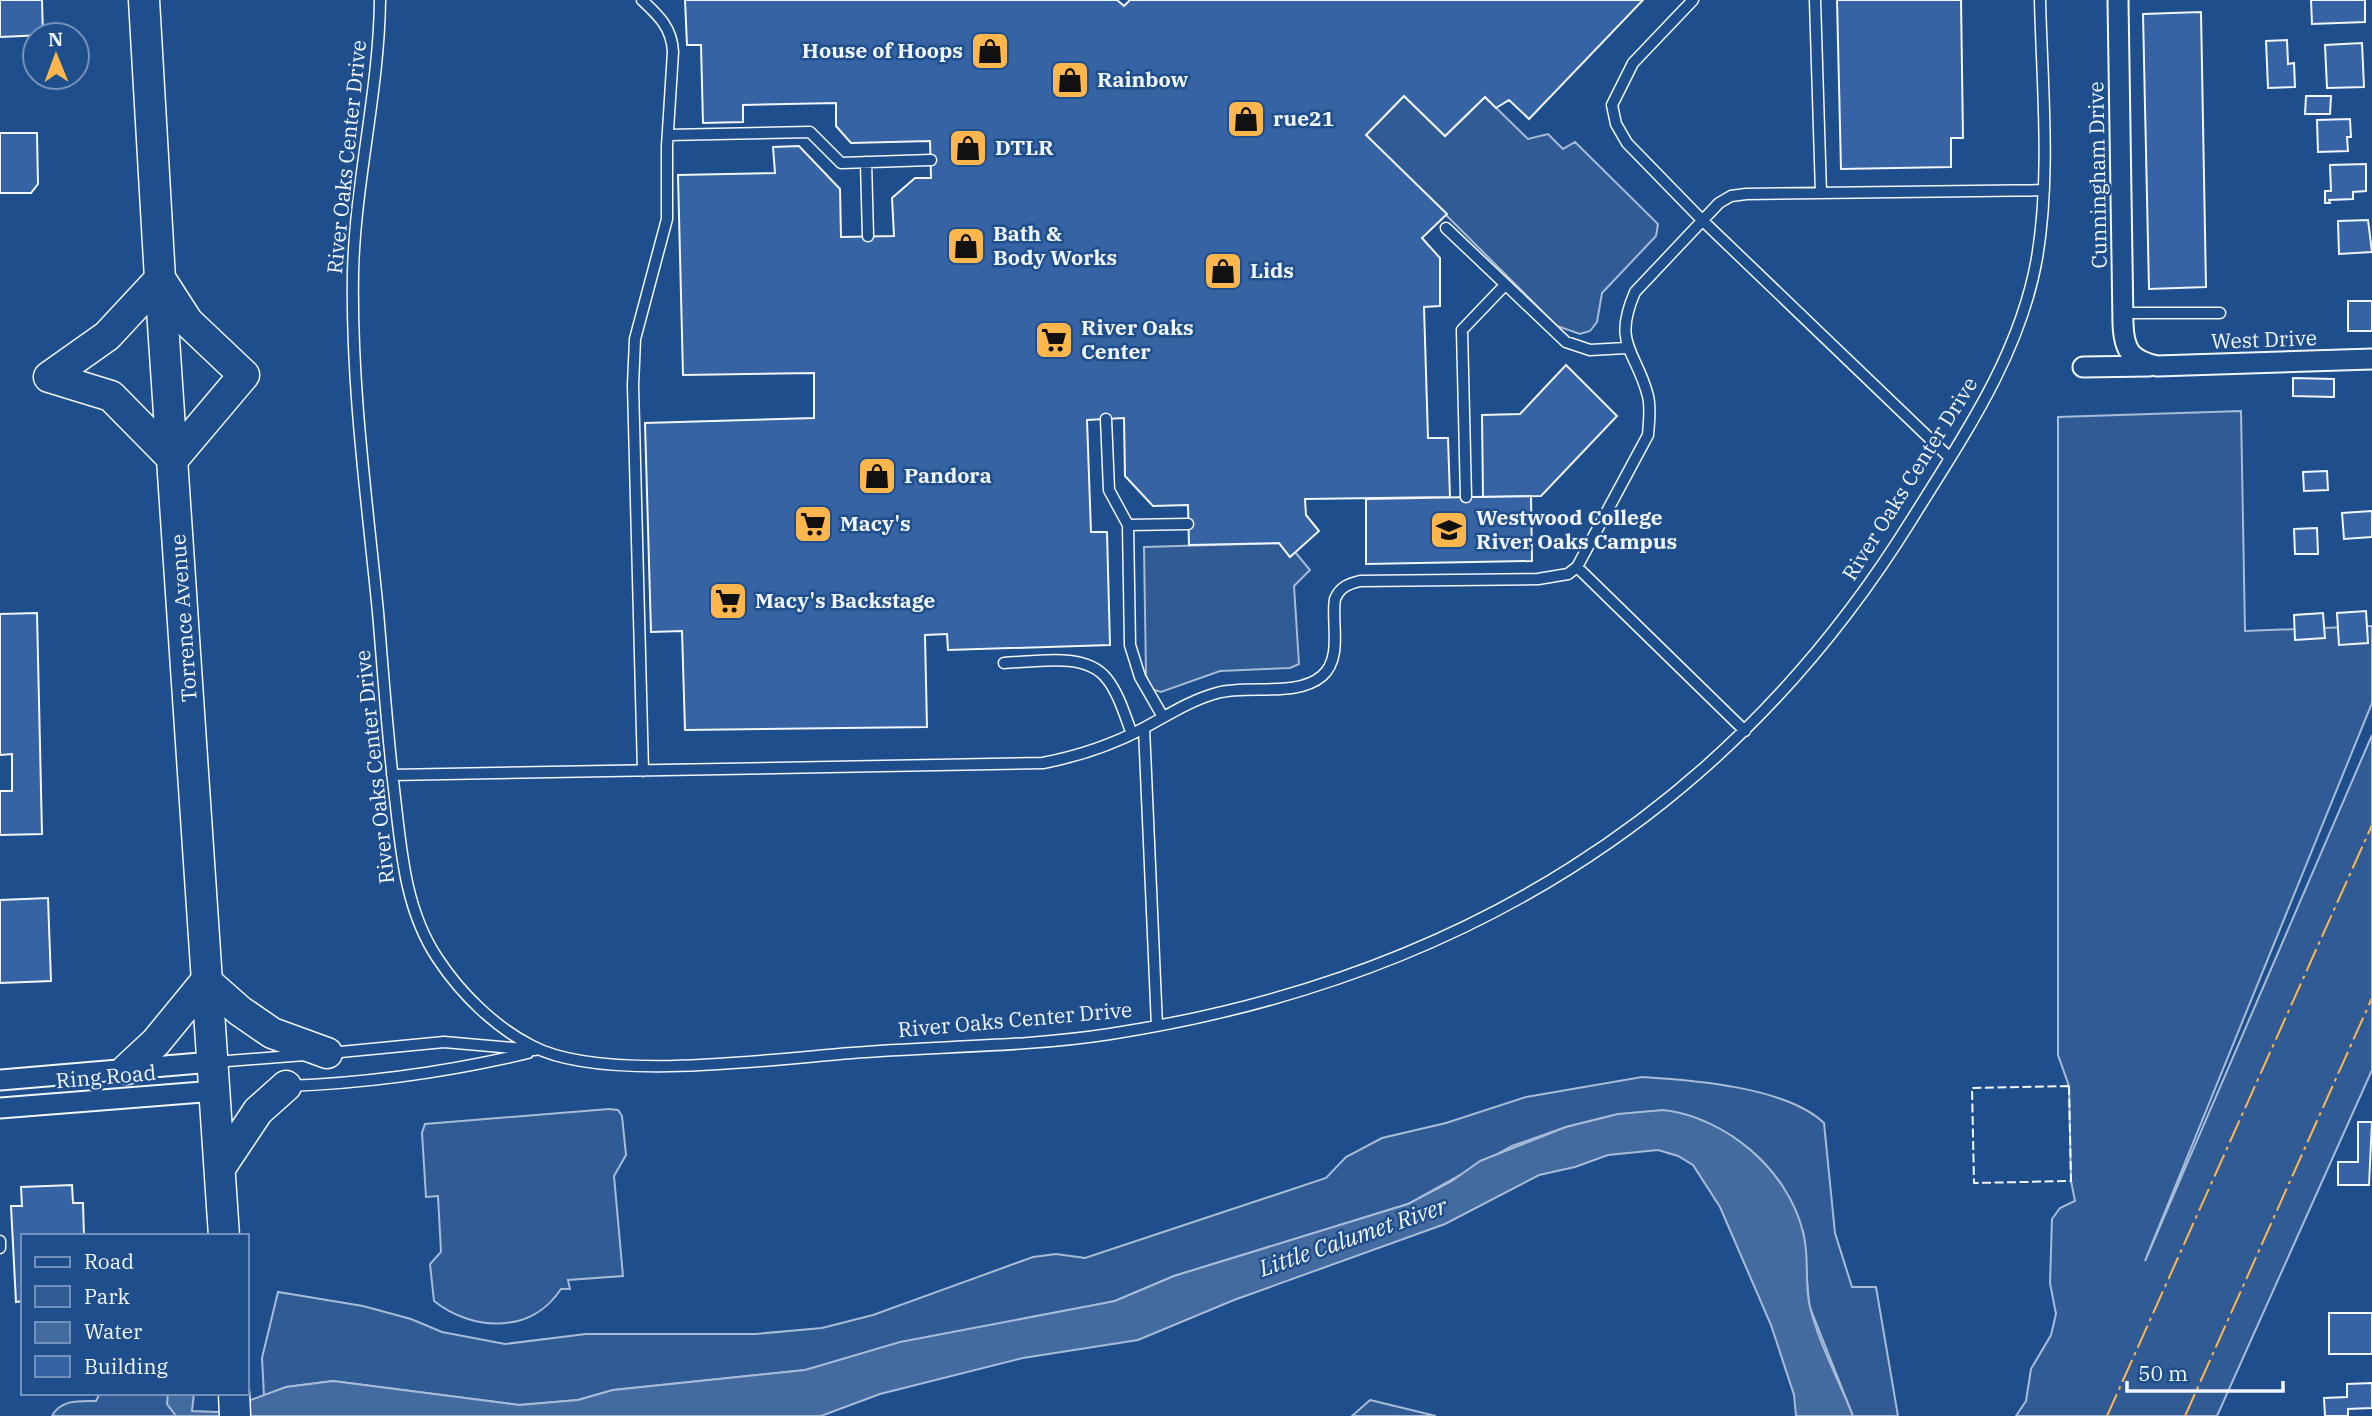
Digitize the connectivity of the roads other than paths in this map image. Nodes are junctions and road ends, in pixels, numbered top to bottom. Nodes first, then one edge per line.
1 (144, 0) edge
2 (380, 0) edge
3 (642, 0) edge
4 (1693, 0) edge
5 (1815, 0) edge
6 (2040, 0) edge
7 (2118, 0) edge
8 (668, 135) junction
9 (931, 160) dead end
10 (866, 162) junction
11 (2044, 190) junction
12 (1821, 193) junction
13 (1702, 220) junction
14 (1446, 228) dead end
15 (868, 236) dead end
16 (160, 279) junction
17 (1505, 285) junction
18 (2123, 313) junction
19 (2220, 313) dead end
20 (1626, 348) junction
21 (2372, 359) edge
22 (2157, 366) junction
23 (2083, 367) dead end
24 (1106, 419) dead end
25 (1950, 458) junction
26 (173, 460) junction
27 (1466, 497) dead end
28 (1188, 524) dead end
29 (1128, 525) junction
30 (1577, 567) junction
31 (1003, 663) dead end
32 (1163, 717) junction
33 (1144, 728) junction
34 (1745, 731) junction
35 (1132, 734) junction
36 (643, 771) junction
37 (392, 775) junction
38 (206, 981) junction
39 (1157, 1026) junction
40 (539, 1051) junction
41 (327, 1053) junction
42 (127, 1069) junction
43 (214, 1077) junction
44 (0, 1080) edge
45 (286, 1086) joint
46 (0, 1108) edge
47 (220, 1168) junction
48 (224, 1234) edge
49 (0, 1241) edge
50 (0, 1248) edge
51 (234, 1395) edge
52 (235, 1416) edge

1 - 16 main road, Torrence Avenue
2 - 37 lane, River Oaks Center Drive
3 - 8 lane
4 - 13 lane
5 - 12 lane
6 - 11 lane, River Oaks Center Drive
7 - 18 street, Cunningham Drive
8 - 10 lane
8 - 36 lane
9 - 10 lane
10 - 15 lane
11 - 12 lane
11 - 25 lane, River Oaks Center Drive
12 - 13 lane
13 - 20 lane
13 - 25 lane
14 - 17 lane
16 - 26 main road, Torrence Avenue
16 - 26 main road
16 - 26 main road
17 - 20 lane
17 - 27 lane
18 - 19 lane
18 - 22 street, Cunningham Drive
20 - 30 lane
21 - 22 street, West Drive
22 - 23 street, West Drive
24 - 29 lane
25 - 34 lane, River Oaks Center Drive
26 - 38 main road, Torrence Avenue
28 - 29 lane
29 - 32 lane
30 - 32 lane
30 - 34 lane
31 - 35 lane
32 - 33 lane
33 - 35 lane
33 - 39 lane
34 - 39 lane, River Oaks Center Drive
35 - 36 lane
36 - 37 lane
37 - 40 lane, River Oaks Center Drive
38 - 41 main road
38 - 42 main road
38 - 43 main road, Torrence Avenue
39 - 40 lane, River Oaks Center Drive
40 - 41 lane
40 - 45 lane
41 - 43 lane
42 - 43 street, Ring Road
42 - 44 street, Ring Road
43 - 46 street, Ring Road
43 - 47 main road, Torrence Avenue
45 - 47 main road
47 - 48 main road, Torrence Avenue
49 - 50 lane
51 - 52 main road

